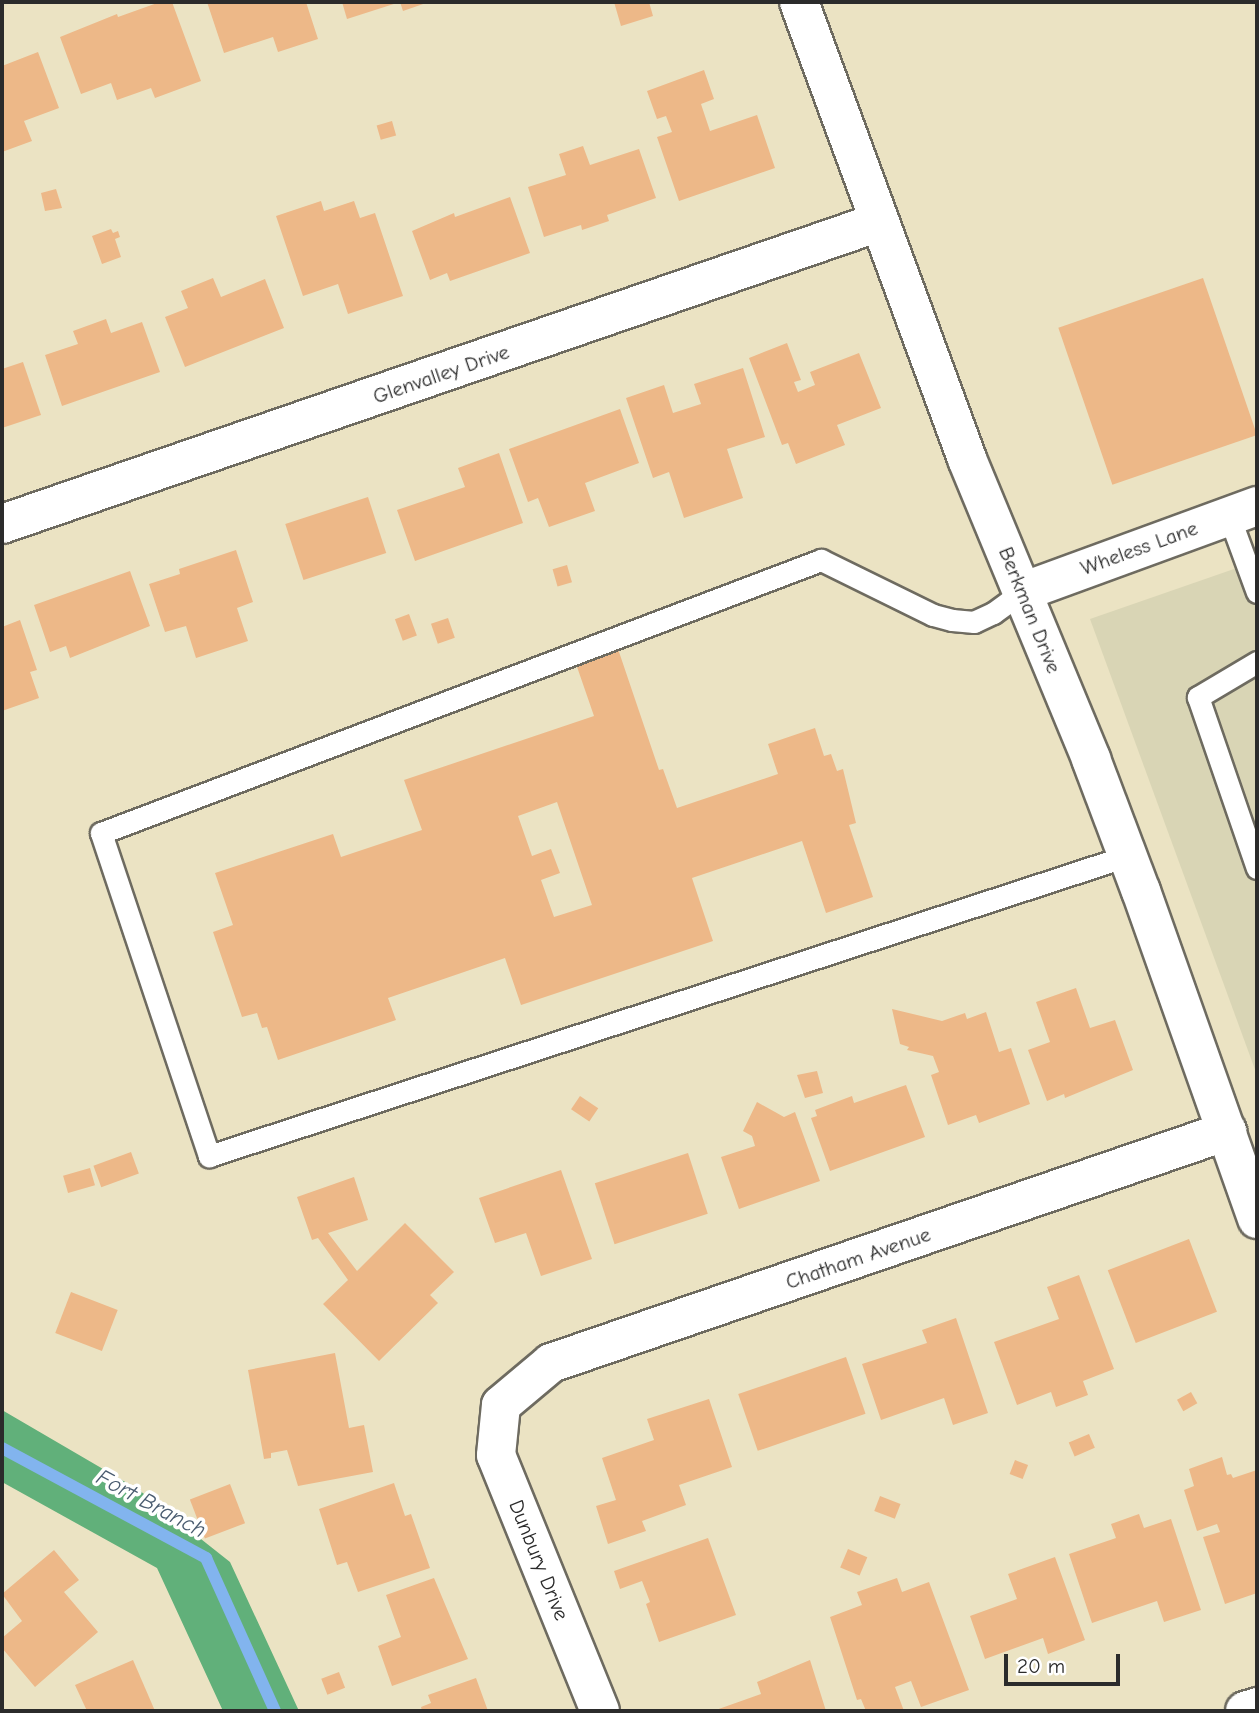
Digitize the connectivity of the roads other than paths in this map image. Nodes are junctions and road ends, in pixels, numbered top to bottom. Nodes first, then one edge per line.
1 (799, 2) edge
2 (880, 222) junction
3 (1243, 511) edge
4 (2, 524) edge
5 (1022, 592) junction
6 (1257, 592) edge
7 (1257, 662) edge
8 (1127, 856) junction
9 (1257, 868) edge
10 (1227, 1131) junction
11 (1257, 1219) edge
12 (501, 1405) joint
13 (1257, 1707) edge
14 (600, 1711) edge
15 (1245, 1711) edge

1 - 2 street, Berkman Drive
2 - 4 street, Glenvalley Drive
2 - 5 street, Berkman Drive
3 - 5 street, Wheless Lane
3 - 6 lane
5 - 8 street, Berkman Drive
5 - 8 lane
7 - 9 lane
8 - 10 street, Berkman Drive
10 - 11 street, Berkman Drive
10 - 12 street, Chatham Avenue
12 - 14 street, Dunbury Drive
13 - 15 street

